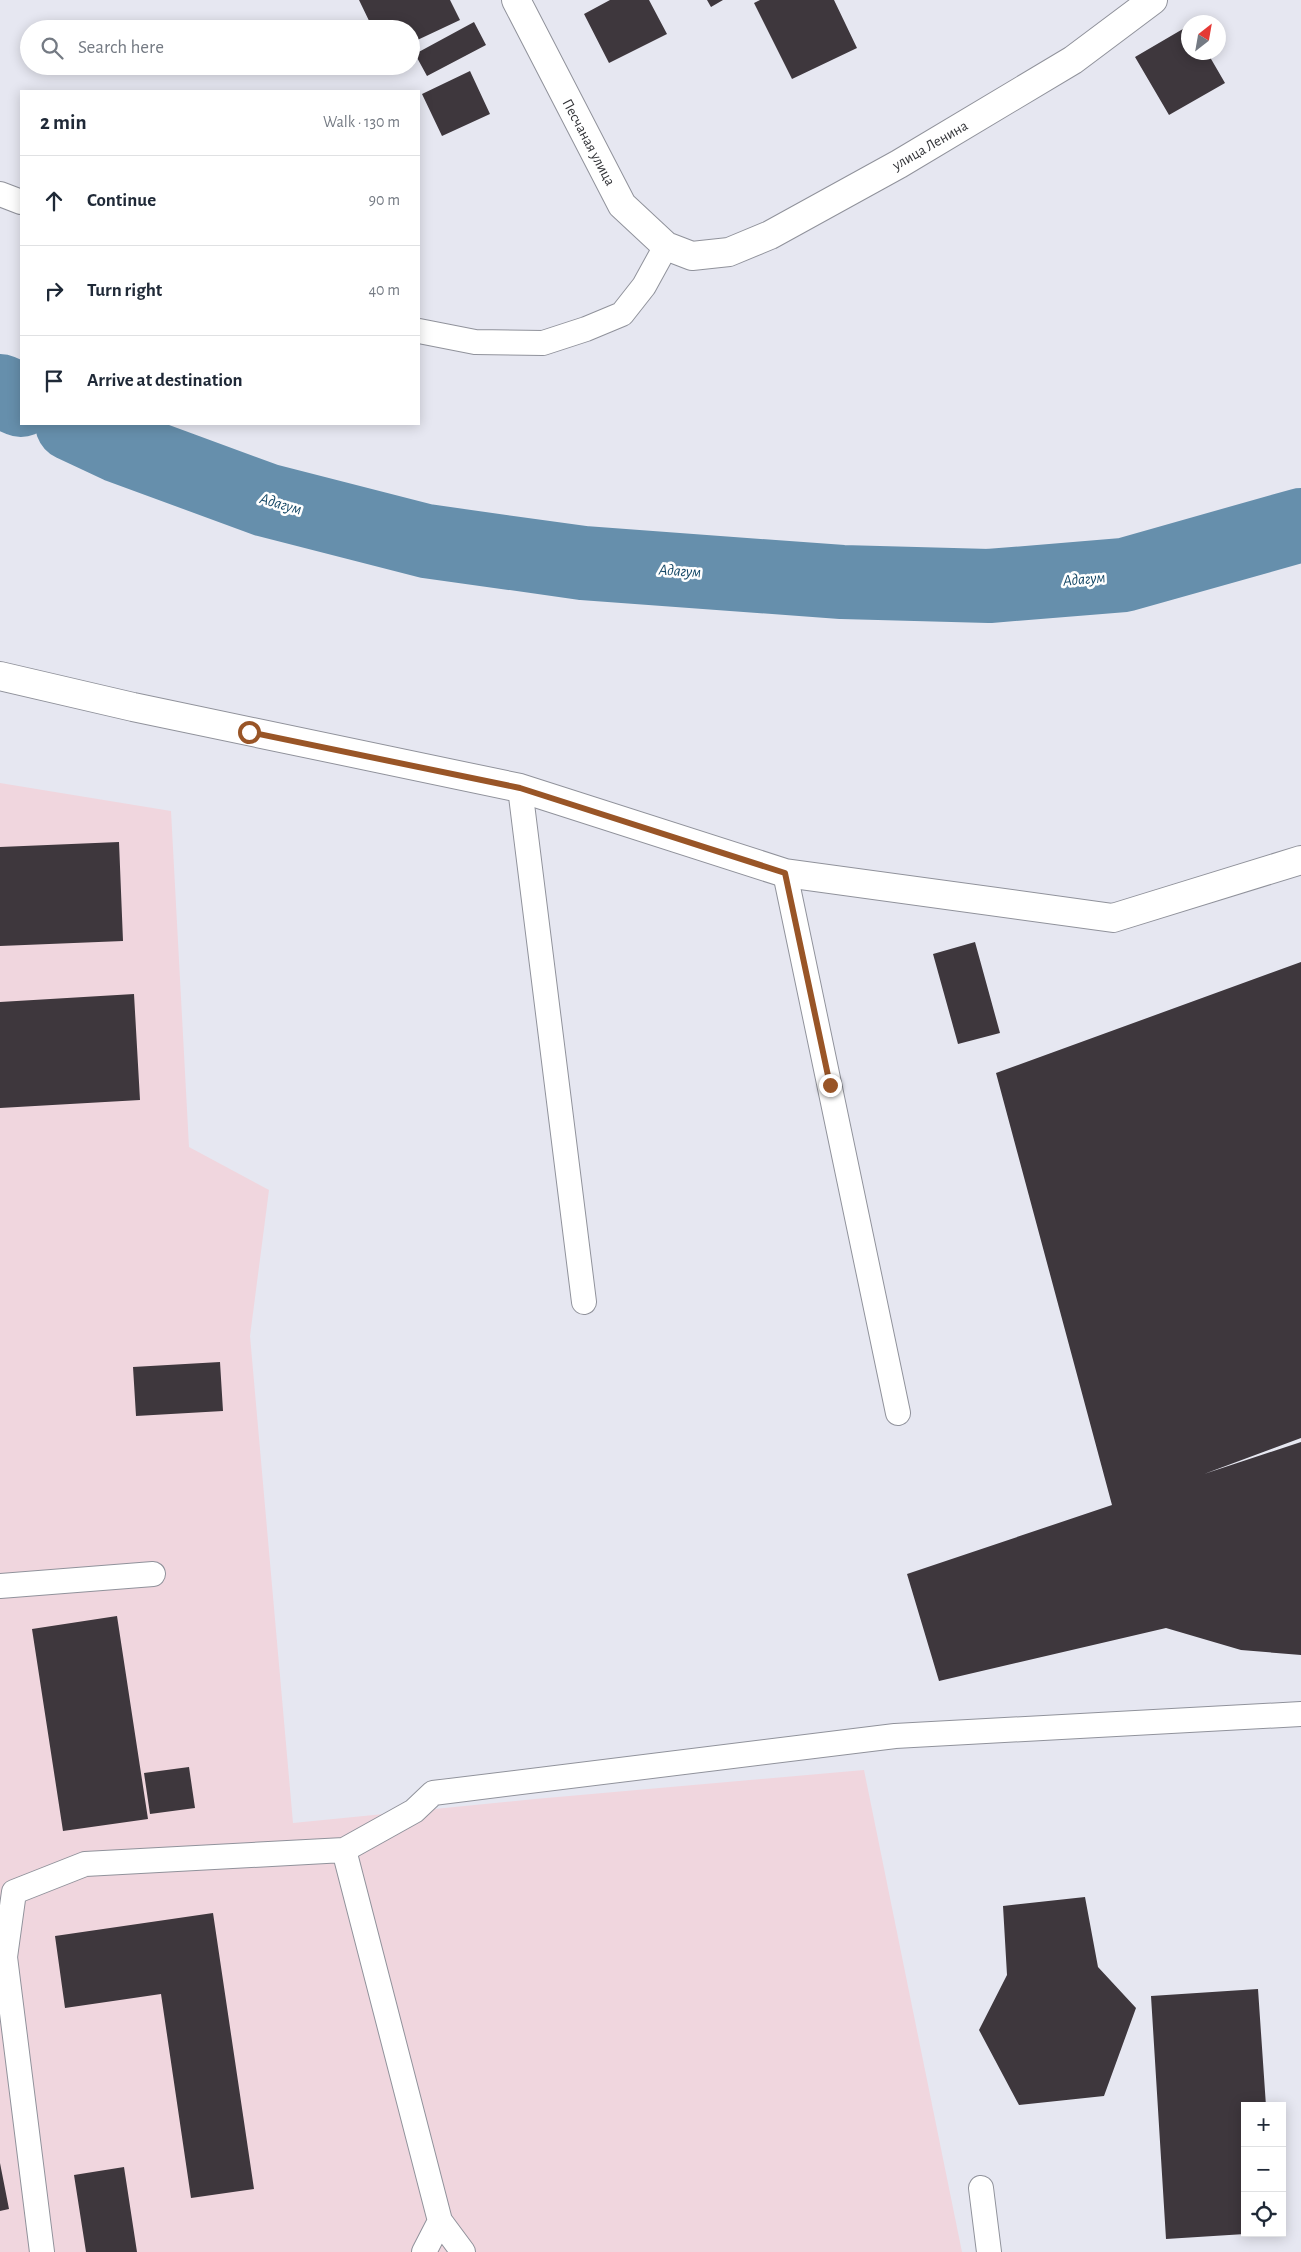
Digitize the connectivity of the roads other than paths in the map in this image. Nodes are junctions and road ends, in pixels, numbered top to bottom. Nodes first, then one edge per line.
1 (516, 0) edge
2 (1153, 0) edge
3 (0, 194) edge
4 (20, 202) edge
5 (666, 246) junction
6 (692, 256) joint
7 (420, 331) edge
8 (0, 676) edge
9 (520, 788) junction
10 (1301, 860) edge
11 (785, 873) junction
12 (584, 1302) dead end
13 (898, 1413) dead end
14 (153, 1574) dead end
15 (0, 1586) edge
16 (1301, 1714) edge
17 (344, 1850) junction
18 (981, 2188) dead end
19 (440, 2221) junction
20 (42, 2252) edge
21 (424, 2252) edge
22 (463, 2252) edge
23 (989, 2252) edge

1 - 5 street, Песчаная улица
2 - 6 street, улица Ленина
3 - 4 lane
5 - 6 street, Песчаная улица
5 - 7 lane
8 - 9 street
9 - 11 street
9 - 12 lane
10 - 11 street
11 - 13 lane
14 - 15 lane
16 - 17 lane
17 - 19 lane
17 - 20 lane
18 - 23 lane
19 - 21 lane
19 - 22 lane

